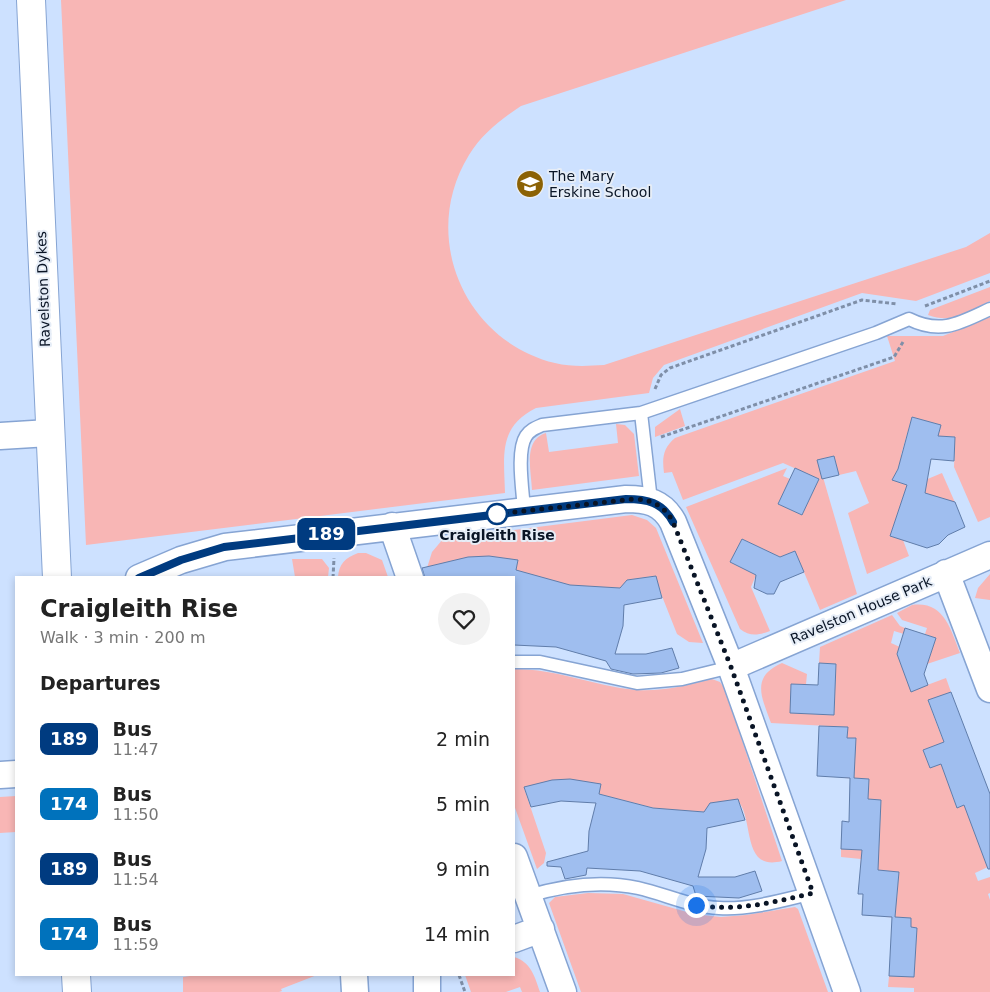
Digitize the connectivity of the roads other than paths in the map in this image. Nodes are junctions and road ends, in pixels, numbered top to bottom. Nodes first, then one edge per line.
1 (31, 0) edge
2 (990, 309) edge
3 (641, 413) junction
4 (49, 433) junction
5 (0, 436) edge
6 (651, 501) junction
7 (524, 510) junction
8 (392, 526) junction
9 (990, 555) edge
10 (946, 574) junction
11 (57, 576) edge
12 (144, 576) edge
13 (409, 576) edge
14 (515, 662) edge
15 (731, 667) junction
16 (990, 689) edge
17 (0, 774) edge
18 (15, 774) edge
19 (515, 860) edge
20 (813, 893) junction
21 (528, 896) junction
22 (540, 929) junction
23 (515, 939) edge
24 (76, 976) edge
25 (354, 976) edge
26 (427, 976) edge
27 (77, 992) edge
28 (354, 992) edge
29 (427, 992) edge
30 (563, 992) edge
31 (847, 992) edge

1 - 4 street, Ravelston Dykes
2 - 3 lane
3 - 6 lane
3 - 7 lane
4 - 5 street
4 - 11 street, Ravelston Dykes
6 - 7 street
6 - 15 street
7 - 8 street
8 - 12 street
8 - 13 street
9 - 10 street, Ravelston House Park
10 - 15 street, Ravelston House Park
10 - 16 street
14 - 15 lane
15 - 20 street
17 - 18 street
19 - 21 street
20 - 21 lane
20 - 31 street
21 - 22 street
22 - 23 street
22 - 30 street
24 - 27 street
25 - 28 street
26 - 29 street

